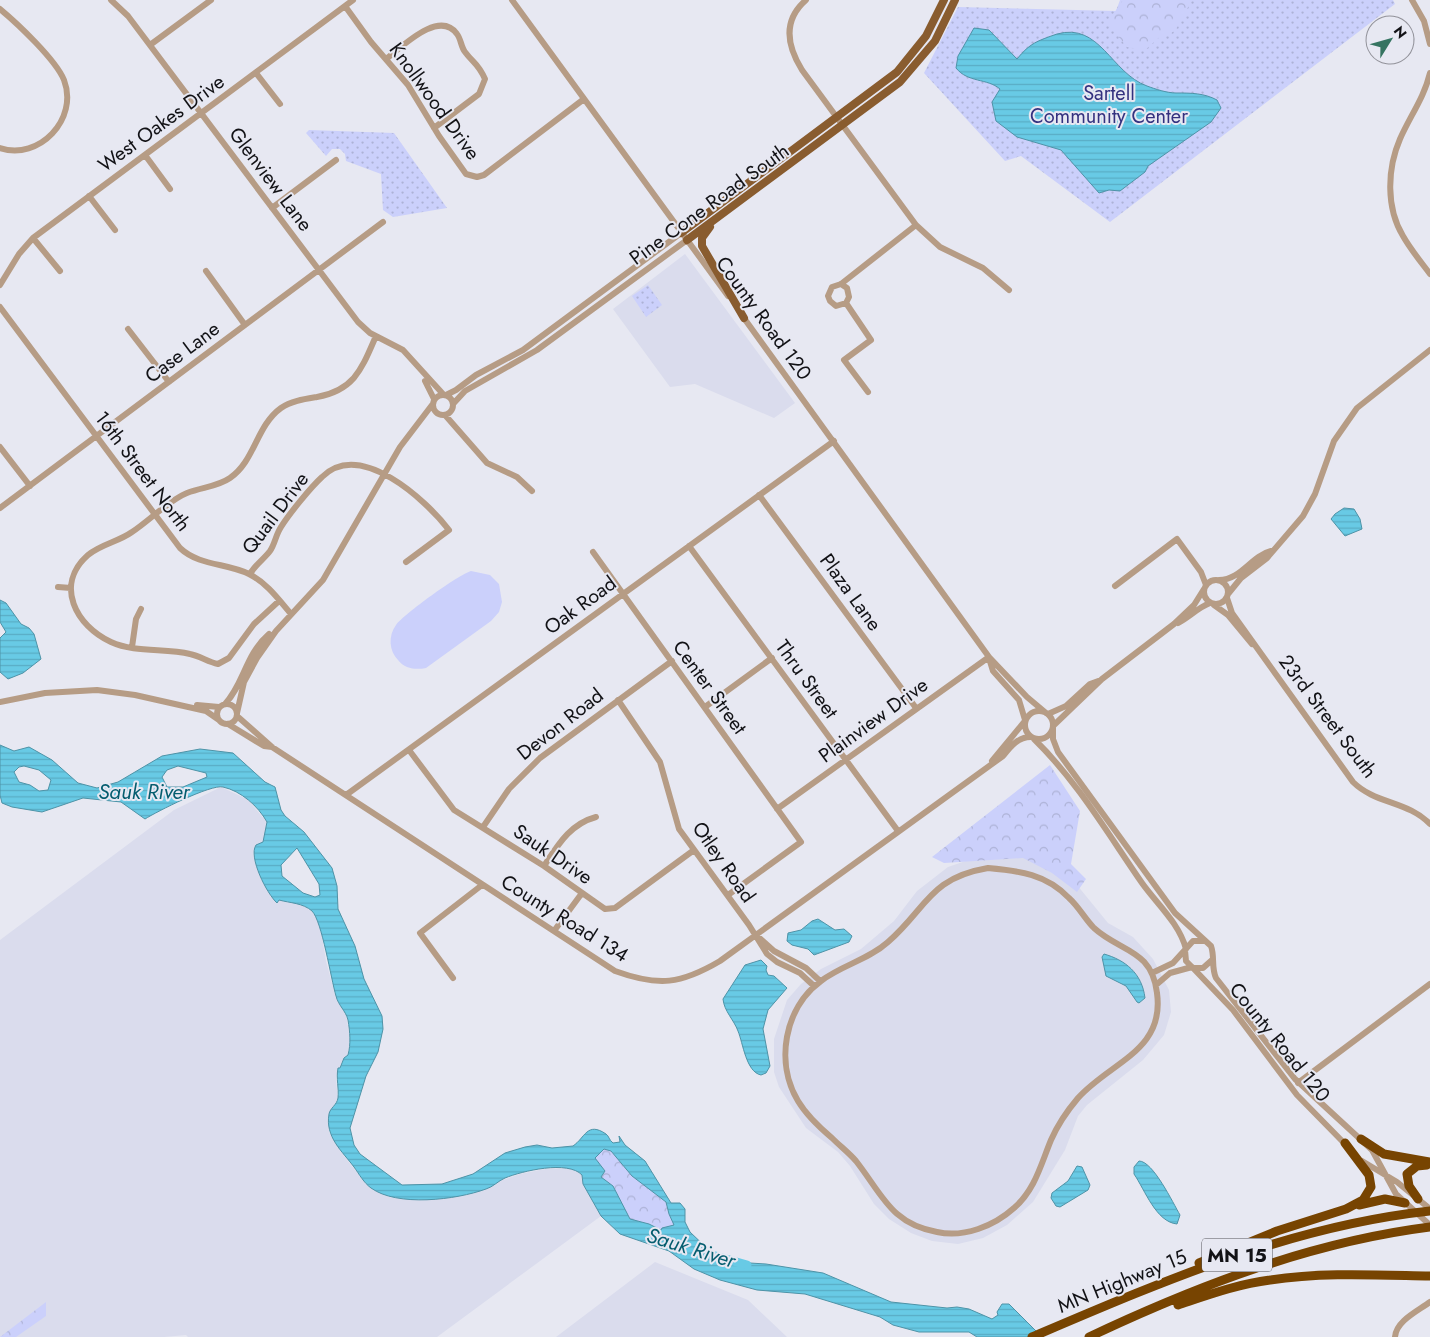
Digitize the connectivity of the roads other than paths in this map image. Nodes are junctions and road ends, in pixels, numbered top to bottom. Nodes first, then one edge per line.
1 (111, 0) edge
2 (210, 0) edge
3 (353, 0) edge
4 (512, 0) edge
5 (806, 0) edge
6 (944, 0) edge
7 (955, 0) edge
8 (1412, 0) edge
9 (346, 6) junction
10 (0, 9) edge
11 (1430, 44) edge
12 (150, 45) junction
13 (386, 59) junction
14 (256, 73) junction
15 (1430, 73) edge
16 (584, 99) junction
17 (280, 104) dead end
18 (202, 113) junction
19 (838, 118) junction
20 (844, 126) junction
21 (434, 128) junction
22 (0, 148) edge
23 (144, 156) junction
24 (336, 160) dead end
25 (170, 189) dead end
26 (89, 196) junction
27 (272, 208) junction
28 (715, 221) junction
29 (383, 222) dead end
30 (916, 225) junction
31 (115, 230) dead end
32 (681, 233) junction
33 (33, 238) junction
34 (687, 240) junction
35 (320, 270) junction
36 (60, 271) dead end
37 (206, 271) dead end
38 (1430, 274) edge
39 (841, 284) junction
40 (0, 285) edge
41 (1008, 290) dead end
42 (846, 303) junction
43 (0, 307) edge
44 (744, 318) junction
45 (246, 325) junction
46 (128, 329) dead end
47 (376, 336) junction
48 (1430, 350) edge
49 (416, 365) junction
50 (169, 382) junction
51 (868, 392) dead end
52 (445, 395) junction
53 (433, 402) junction
54 (452, 407) junction
55 (437, 414) junction
56 (445, 415) junction
57 (416, 425) junction
58 (96, 436) junction
59 (834, 441) junction
60 (0, 447) edge
61 (475, 450) junction
62 (384, 475) junction
63 (30, 486) junction
64 (532, 491) dead end
65 (759, 495) junction
66 (0, 508) edge
67 (155, 515) junction
68 (689, 546) junction
69 (1271, 551) junction
70 (593, 552) dead end
71 (1192, 558) junction
72 (406, 562) dead end
73 (250, 574) junction
74 (1217, 580) junction
75 (1115, 586) dead end
76 (58, 587) dead end
77 (1205, 587) junction
78 (71, 588) junction
79 (623, 594) junction
80 (1228, 596) junction
81 (279, 600) junction
82 (1212, 604) junction
83 (141, 609) dead end
84 (291, 614) junction
85 (1174, 624) junction
86 (280, 626) junction
87 (132, 647) junction
88 (1257, 649) junction
89 (989, 657) junction
90 (772, 658) junction
91 (672, 661) junction
92 (1102, 680) junction
93 (618, 700) junction
94 (164, 701) junction
95 (0, 702) edge
96 (222, 706) junction
97 (705, 708) junction
98 (916, 708) junction
99 (1047, 713) junction
100 (237, 714) junction
101 (219, 720) junction
102 (1025, 720) junction
103 (228, 724) junction
104 (1053, 726) junction
105 (1033, 738) junction
106 (272, 747) junction
107 (409, 750) junction
108 (846, 760) junction
109 (992, 762) junction
110 (346, 795) junction
111 (778, 809) junction
112 (596, 817) dead end
113 (1430, 824) edge
114 (483, 827) junction
115 (898, 830) junction
116 (694, 850) junction
117 (544, 866) junction
118 (482, 885) junction
119 (582, 893) junction
120 (728, 895) junction
121 (554, 931) junction
122 (755, 934) junction
123 (1205, 942) junction
124 (1185, 950) junction
125 (1213, 957) junction
126 (1192, 967) junction
127 (1152, 973) junction
128 (453, 978) dead end
129 (820, 981) junction
130 (1430, 984) edge
131 (1156, 985) junction
132 (814, 986) junction
133 (1298, 1083) junction
134 (1361, 1139) junction
135 (1344, 1142) junction
136 (1430, 1164) edge
137 (1386, 1176) junction
138 (1420, 1200) junction
139 (1406, 1204) junction
140 (1345, 1209) junction
141 (1430, 1210) edge
142 (1430, 1226) edge
143 (1430, 1276) edge
144 (1154, 1285) junction
145 (1430, 1302) edge
146 (1093, 1335) edge
147 (1032, 1337) edge
148 (1395, 1337) edge

1 - 12 street, Glenview Lane
2 - 12 street
3 - 9 street, West Oakes Drive
4 - 16 street, County Road 120
5 - 19 street
6 - 19 main road, Pine Cone Road South
7 - 20 main road, Pine Cone Road South
8 - 11 street
9 - 13 street, Knollwood Drive
9 - 14 street, West Oakes Drive
10 - 22 street
12 - 18 street, Glenview Lane
13 - 21 street, Knollwood Drive
13 - 21 street
14 - 17 street
14 - 18 street, West Oakes Drive
15 - 38 street
16 - 21 street, Knollwood Drive
16 - 32 street, County Road 120
18 - 23 street, West Oakes Drive
18 - 27 street, Glenview Lane
19 - 20 street
19 - 32 main road, Pine Cone Road South
20 - 28 main road, Pine Cone Road South
20 - 30 street
23 - 25 street
23 - 26 street, West Oakes Drive
24 - 27 street
26 - 31 street
26 - 33 street, West Oakes Drive
27 - 35 street, Glenview Lane
28 - 34 main road, Pine Cone Road South
28 - 44 main road
29 - 35 street, Case Lane
30 - 39 street
30 - 41 street
32 - 34 street, County Road 120
32 - 52 street, Pine Cone Road South
33 - 36 street
33 - 40 street, West Oakes Drive
34 - 44 street, County Road 120
34 - 54 street, Pine Cone Road South
35 - 45 street, Case Lane
35 - 47 street, Glenview Lane
37 - 45 street
39 - 42 street
39 - 42 street
42 - 51 street
43 - 58 street, 16th Street North
44 - 59 street, County Road 120
45 - 50 street, Case Lane
46 - 50 street
47 - 49 street, Glenview Lane
47 - 67 street
48 - 69 street
49 - 52 street, Glenview Lane
49 - 53 street, Glenview Lane
50 - 58 street, Case Lane
52 - 53 street, Pine Cone Road South
52 - 54 street, Glenview Lane
53 - 55 street, Glenview Lane
53 - 57 street
54 - 56 street, Pine Cone Road South
54 - 61 street
55 - 56 street
55 - 57 street
56 - 61 street
57 - 62 street
58 - 63 street, Case Lane
58 - 67 street, 16th Street North
59 - 65 street, Oak Road
59 - 89 street, County Road 120
60 - 63 street
61 - 64 street
62 - 72 street, Quail Drive
62 - 73 street, Quail Drive
62 - 84 street
63 - 66 street, Case Lane
65 - 68 street, Oak Road
65 - 98 street, Plaza Lane
67 - 73 street, 16th Street North
67 - 78 street
68 - 79 street, Oak Road
68 - 90 street, Thru Street
69 - 74 street
69 - 80 street
70 - 79 street, Center Street
71 - 74 street
71 - 75 street
71 - 77 street
73 - 81 street, 16th Street North
74 - 77 street
74 - 80 street
76 - 78 street
77 - 82 street
77 - 85 street
78 - 87 street
79 - 91 street, Center Street
79 - 107 street, Oak Road
80 - 82 street
80 - 88 street, 23rd Street South
81 - 84 street, 16th Street North
81 - 87 street
82 - 85 street
82 - 88 street, 23rd Street South
83 - 87 street
84 - 86 street
85 - 92 street
86 - 96 street
86 - 100 street
88 - 113 street, 23rd Street South
89 - 98 street, Plainview Drive
89 - 99 street, County Road 120
89 - 102 street, County Road 120
90 - 97 street
90 - 108 street, Thru Street
91 - 93 street, Devon Road
91 - 97 street, Center Street
92 - 99 street
92 - 104 street
93 - 114 street, Devon Road
93 - 116 street, Otley Road
94 - 95 street
94 - 96 street
94 - 101 street
96 - 100 street
96 - 101 street
97 - 111 street, Center Street
98 - 108 street, Plainview Drive
99 - 102 street
99 - 104 street
100 - 103 street
100 - 106 street, County Road 134
101 - 103 street
102 - 105 street
102 - 109 street, County Road 134
103 - 106 street, County Road 134
104 - 105 street
104 - 123 street
105 - 109 street, County Road 134
105 - 124 street
106 - 110 street, County Road 134
107 - 110 street, Oak Road
107 - 114 street, Sauk Drive
108 - 111 street, Plainview Drive
108 - 115 street, Thru Street
109 - 115 street, County Road 134
110 - 118 street, County Road 134
111 - 120 street, Center Street
112 - 117 street
114 - 117 street, Sauk Drive
115 - 122 street, County Road 134
116 - 119 street, Sauk Drive
116 - 120 street, Otley Road
117 - 119 street, Sauk Drive
118 - 121 street, County Road 134
118 - 128 street
119 - 121 street
120 - 122 street, Otley Road
121 - 122 street, County Road 134
122 - 129 street
122 - 132 street
123 - 124 street
123 - 125 street
124 - 126 street
124 - 127 street
125 - 126 street
125 - 133 street, County Road 120
126 - 131 street
126 - 135 street, County Road 120
127 - 129 street
127 - 131 street
129 - 132 street
130 - 133 street
131 - 132 street
133 - 134 street, County Road 120
134 - 136 highway
134 - 137 street, County Road 120
135 - 137 street, County Road 120
135 - 140 highway
136 - 138 highway
137 - 138 street, County Road 120
137 - 139 street, County Road 120
138 - 141 street, County Road 120
139 - 140 highway
139 - 142 street, County Road 120
140 - 144 highway
141 - 144 highway, MN Highway 15 / MN 15
142 - 146 highway, MN Highway 15 / MN 15
143 - 146 highway
144 - 147 highway, MN Highway 15 / MN 15
145 - 148 street

